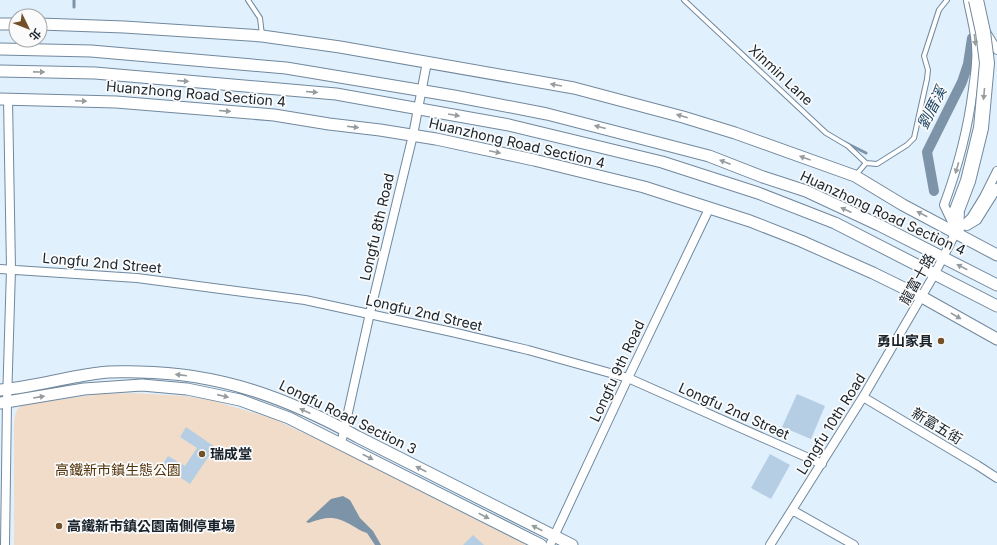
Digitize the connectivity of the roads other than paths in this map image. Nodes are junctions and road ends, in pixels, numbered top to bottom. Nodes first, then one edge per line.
1 (248, 0) edge
2 (684, 0) edge
3 (947, 0) edge
4 (971, 0) edge
5 (48, 24) edge
6 (262, 36) junction
7 (0, 49) edge
8 (997, 50) edge
9 (427, 62) junction
10 (0, 71) edge
11 (421, 91) junction
12 (4, 99) edge
13 (419, 109) junction
14 (413, 135) junction
15 (866, 163) junction
16 (997, 171) edge
17 (855, 176) junction
18 (997, 188) edge
19 (709, 209) junction
20 (956, 232) junction
21 (997, 255) edge
22 (943, 257) junction
23 (0, 269) edge
24 (11, 269) junction
25 (934, 275) junction
26 (997, 285) edge
27 (922, 296) junction
28 (997, 306) edge
29 (370, 313) junction
30 (997, 339) edge
31 (628, 378) junction
32 (4, 390) edge
33 (863, 397) junction
34 (4, 403) edge
35 (345, 430) junction
36 (342, 444) junction
37 (822, 464) junction
38 (997, 478) edge
39 (792, 510) junction
40 (552, 541) edge
41 (5, 545) edge
42 (542, 545) edge
43 (572, 545) edge
44 (770, 545) edge
45 (854, 545) edge

1 - 6 lane
2 - 15 lane, Xinmin Lane
3 - 15 lane
4 - 8 street
4 -> 20 highway, bridge
4 -> 20 street
5 - 6 street, Huanzhong Road Section 4
6 - 9 street, Huanzhong Road Section 4
7 - 11 street, Huanzhong Road Section 4
9 - 11 street, Longfu 8th Road
17 -> 9 street, Huanzhong Road Section 4
10 -> 13 street, Huanzhong Road Section 4
11 - 13 street, Longfu 8th Road
22 -> 11 street, Huanzhong Road Section 4
12 -> 14 street, Huanzhong Road Section 4
12 - 24 street
13 - 14 street, Longfu 8th Road
13 -> 25 street, Huanzhong Road Section 4
14 -> 19 street, Huanzhong Road Section 4
14 - 29 street, Longfu 8th Road
15 - 17 lane
16 - 20 street
20 -> 17 street, Huanzhong Road Section 4
18 - 20 street
19 - 27 street, Huanzhong Road Section 4
19 - 31 street, Longfu 9th Road
20 - 21 street, Huanzhong Road Section 4
20 - 22 street, 龍富十路
22 - 25 street, 龍富十路
26 -> 22 street, Huanzhong Road Section 4
23 - 24 street, Longfu 2nd Street
24 - 29 street, Longfu 2nd Street
24 - 32 street
25 - 27 street, 龍富十路
25 - 28 street, Huanzhong Road Section 4
27 -> 30 street, Huanzhong Road Section 4
27 - 33 street, 龍富十路
29 - 31 street, Longfu 2nd Street
29 - 35 street, Longfu 8th Road
31 - 37 street, Longfu 2nd Street
31 - 40 street, Longfu 9th Road
32 - 34 street
35 -> 32 street, Longfu Road Section 3
33 - 37 street, Longfu 10th Road
33 - 38 street, 新富五街
34 -> 36 street, Longfu Road Section 3
34 - 41 street
35 - 36 street, Longfu 8th Road
40 -> 35 street, Longfu Road Section 3
36 -> 42 street, Longfu Road Section 3
37 - 39 street, Longfu 10th Road
39 - 44 street, Longfu 10th Road
39 - 45 street
40 - 43 street, Longfu Road Section 3

